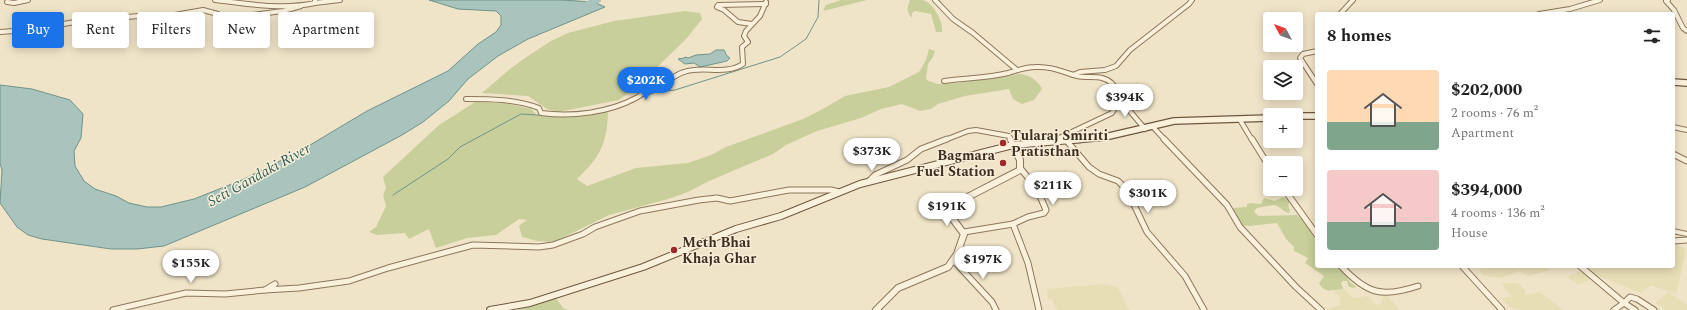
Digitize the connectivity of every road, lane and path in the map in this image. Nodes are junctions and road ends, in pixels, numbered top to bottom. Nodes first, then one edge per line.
1 (28, 0) edge
2 (215, 0) edge
3 (340, 0) edge
4 (935, 0) edge
5 (1192, 0) edge
6 (1354, 0) edge
7 (1600, 0) edge
8 (1668, 0) edge
9 (7, 2) dead end
10 (315, 2) edge
11 (301, 6) junction
12 (1342, 12) edge
13 (1551, 12) edge
14 (752, 24) junction
15 (0, 32) edge
16 (1687, 32) edge
17 (1315, 52) edge
18 (1016, 70) junction
19 (1073, 75) junction
20 (944, 81) dead end
21 (1315, 81) edge
22 (1675, 82) edge
23 (1687, 83) edge
24 (1118, 97) junction
25 (466, 99) dead end
26 (1303, 116) edge
27 (1315, 116) edge
28 (1263, 118) edge
29 (1240, 120) junction
30 (1153, 127) junction
31 (1675, 127) edge
32 (1145, 129) junction
33 (1687, 130) edge
34 (1066, 140) junction
35 (1052, 142) junction
36 (1013, 145) junction
37 (1675, 155) edge
38 (1263, 157) edge
39 (1687, 161) edge
40 (1021, 169) junction
41 (868, 182) junction
42 (839, 192) junction
43 (1289, 196) edge
44 (1013, 224) junction
45 (964, 232) junction
46 (1315, 232) edge
47 (1675, 232) edge
48 (1687, 234) edge
49 (1687, 240) edge
50 (1675, 241) edge
51 (954, 261) junction
52 (1343, 268) edge
53 (1464, 268) edge
54 (1582, 268) edge
55 (275, 284) dead end
56 (1418, 286) dead end
57 (265, 290) junction
58 (1624, 303) junction
59 (113, 310) edge
60 (490, 310) edge
61 (876, 310) edge
62 (996, 310) edge
63 (1039, 310) edge
64 (1204, 310) edge
65 (1321, 310) edge
66 (1502, 310) edge
67 (1614, 310) edge
68 (1635, 310) edge
69 (1654, 310) edge

1 - 9 street
2 - 11 street
3 - 10 street
4 - 18 street
5 - 19 street
6 - 12 street
7 - 13 street
8 - 16 street
10 - 11 street
11 - 15 street
14 - 14 street
14 - 25 street
17 - 21 street
18 - 19 street
18 - 20 street
19 - 24 street
22 - 23 main road
24 - 32 street
24 - 35 street
26 - 27 main road
28 - 29 main road
29 - 30 main road
29 - 38 street
30 - 32 main road
30 - 65 street
31 - 33 street
32 - 34 main road
34 - 35 main road
34 - 64 street
35 - 36 main road
36 - 40 street
36 - 41 main road
36 - 41 street
37 - 39 street
40 - 44 street
40 - 45 street
41 - 42 main road
42 - 57 street
42 - 60 main road
43 - 46 street
44 - 45 street
44 - 63 street
45 - 51 street
47 - 48 street
49 - 50 street
51 - 61 street
51 - 62 street
52 - 56 street
53 - 66 street
54 - 58 street
55 - 57 street
57 - 59 street
58 - 67 street
58 - 68 street
58 - 69 street

